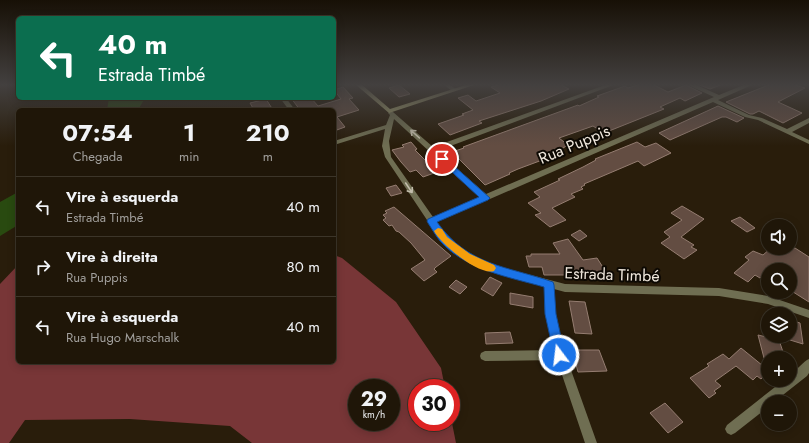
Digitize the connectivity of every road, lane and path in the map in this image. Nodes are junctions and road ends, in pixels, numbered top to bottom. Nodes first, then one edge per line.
1 (382, 105) edge
2 (414, 105) edge
3 (556, 105) edge
4 (701, 105) edge
5 (727, 105) edge
6 (391, 113) junction
7 (809, 120) edge
8 (389, 126) junction
9 (787, 132) junction
10 (336, 142) edge
11 (809, 142) edge
12 (432, 150) junction
13 (485, 198) junction
14 (431, 221) junction
15 (549, 285) junction
16 (809, 314) edge
17 (559, 355) junction
18 (485, 356) dead end
19 (809, 364) edge
20 (731, 429) dead end
21 (591, 443) edge

1 - 6 street
2 - 6 street
3 - 12 street
4 - 13 street, Rua Puppis
5 - 9 street
6 - 8 street, Estrada Timbé
12 -> 6 street
7 - 9 street
8 - 10 street
8 -> 14 street, Estrada Timbé
9 - 11 street
12 - 13 street
13 - 14 street, Rua Puppis
14 - 15 street, Estrada Timbé
15 - 16 street, Estrada Timbé
15 - 17 street
17 - 18 street
17 - 21 street
19 - 20 street

